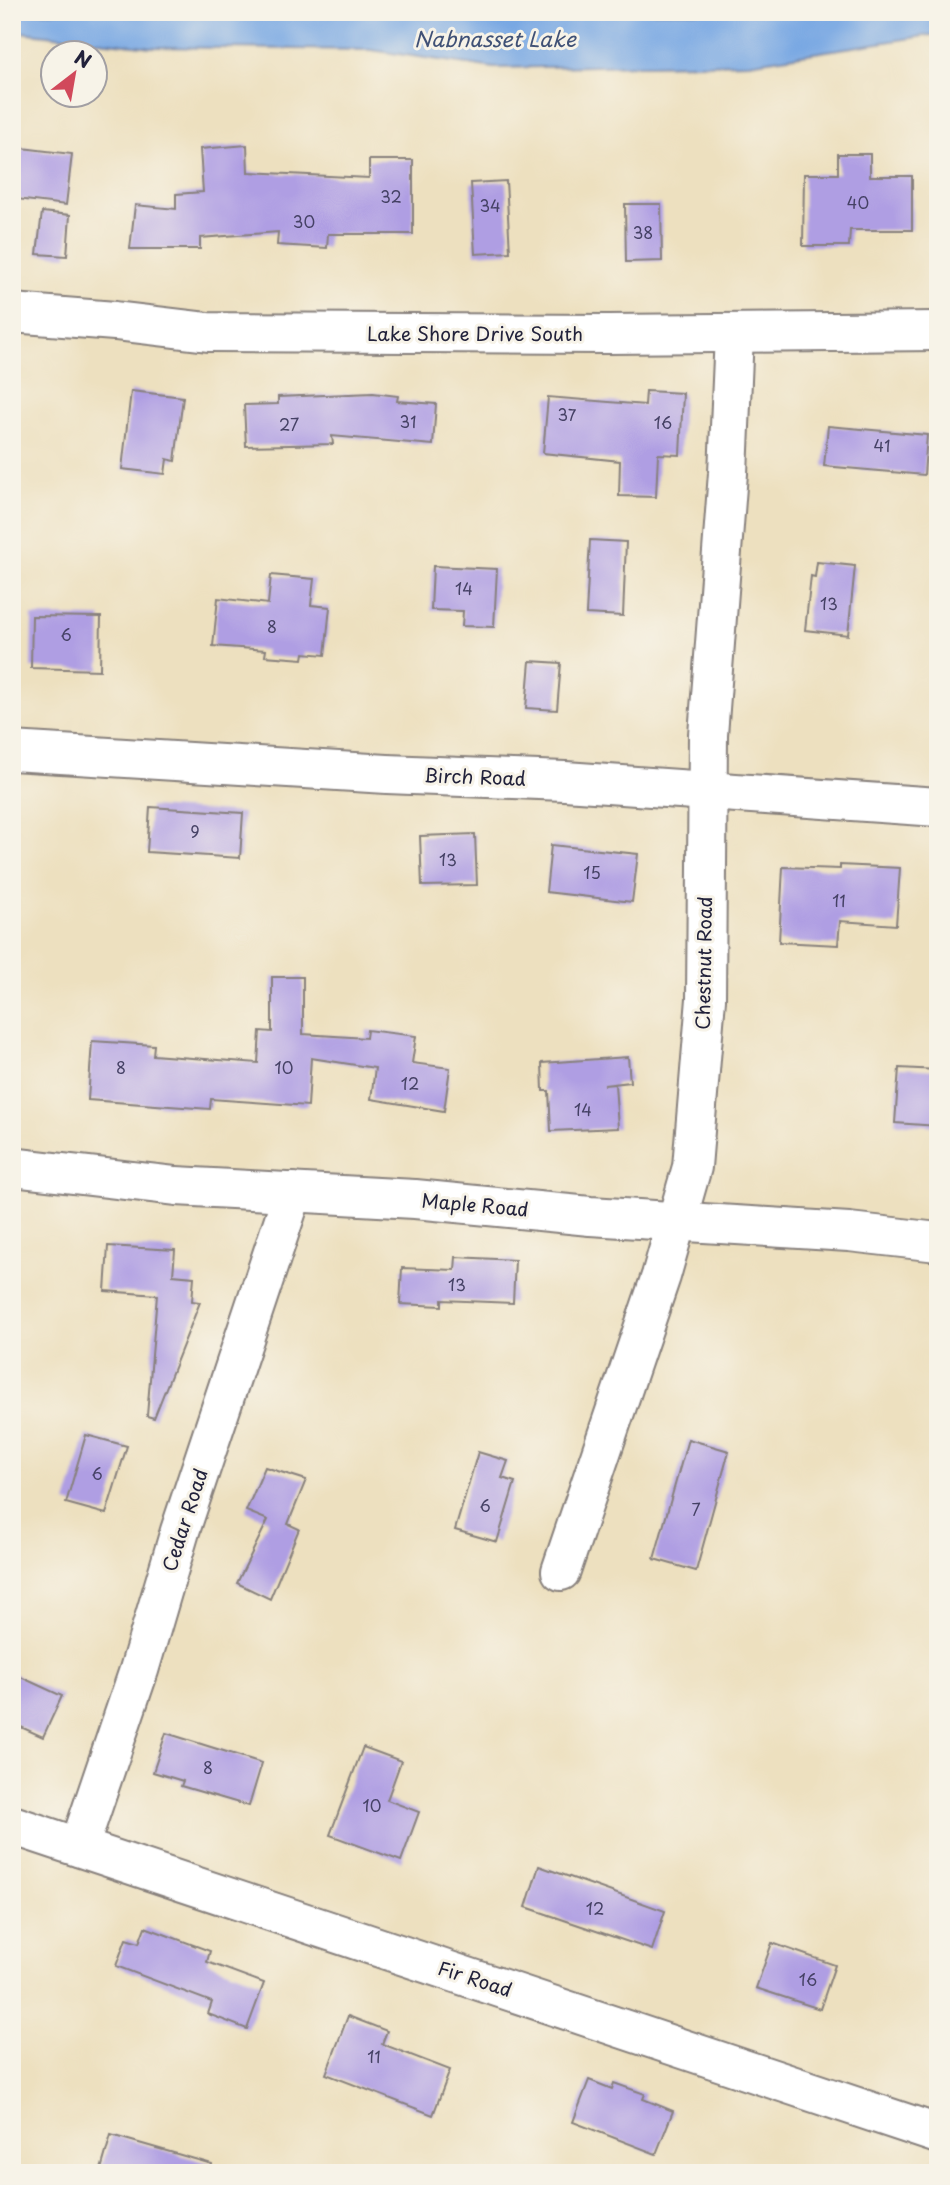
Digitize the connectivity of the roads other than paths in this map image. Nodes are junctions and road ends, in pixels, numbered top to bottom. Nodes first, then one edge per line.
1 (12, 313) edge
2 (938, 331) edge
3 (734, 334) junction
4 (12, 751) edge
5 (707, 790) junction
6 (938, 807) edge
7 (12, 1167) edge
8 (293, 1192) junction
9 (677, 1221) junction
10 (938, 1242) edge
11 (561, 1571) dead end
12 (12, 1825) edge
13 (79, 1847) junction
14 (938, 2134) edge

1 - 3 street, Lake Shore Drive South
2 - 3 street, Lake Shore Drive South
3 - 5 street, Chestnut Road
4 - 5 street, Birch Road
5 - 6 street, Birch Road
5 - 9 street, Chestnut Road
7 - 8 street, Maple Road
8 - 9 street, Maple Road
8 - 13 street, Cedar Road
9 - 10 street, Maple Road
9 - 11 street, Chestnut Road
12 - 13 street, Fir Road
13 - 14 street, Fir Road

